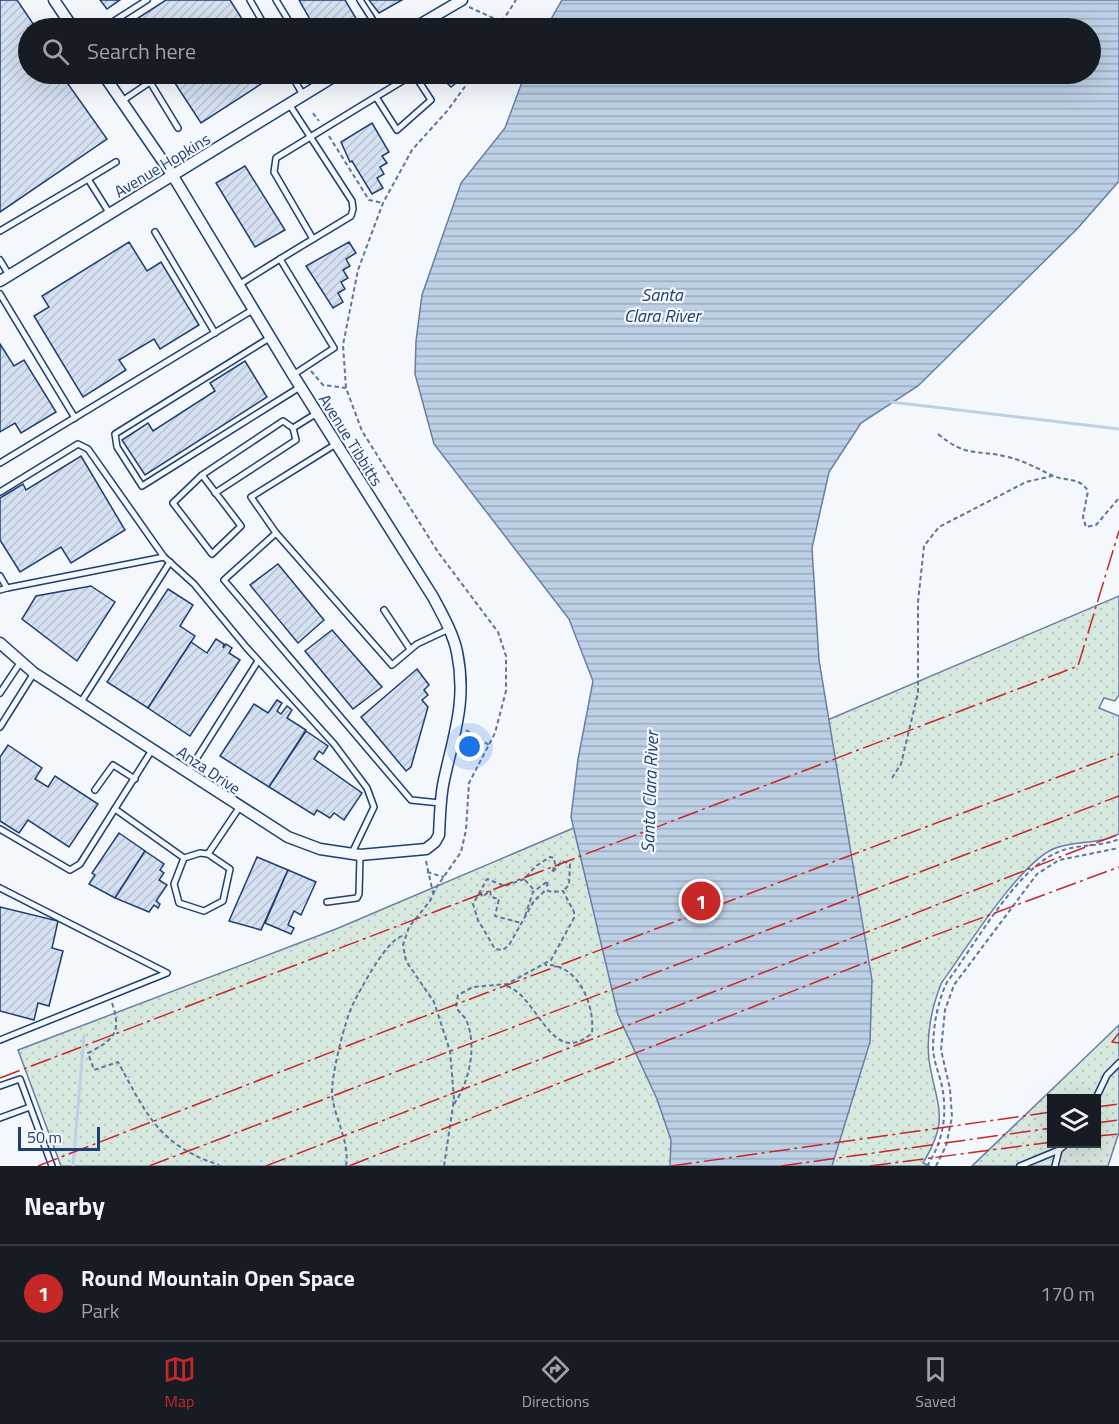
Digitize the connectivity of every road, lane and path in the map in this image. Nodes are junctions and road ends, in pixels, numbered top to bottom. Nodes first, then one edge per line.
1 (54, 0) edge
2 (147, 0) edge
3 (250, 0) edge
4 (276, 0) edge
5 (360, 0) edge
6 (516, 0) edge
7 (461, 1) edge
8 (66, 18) edge
9 (120, 18) edge
10 (260, 18) edge
11 (287, 18) edge
12 (372, 18) edge
13 (431, 18) edge
14 (494, 18) edge
15 (505, 18) edge
16 (111, 84) edge
17 (147, 84) edge
18 (151, 84) edge
19 (297, 84) edge
20 (315, 84) edge
21 (397, 84) edge
22 (421, 84) edge
23 (467, 84) edge
24 (303, 95) junction
25 (376, 97) junction
26 (122, 101) junction
27 (289, 104) junction
28 (313, 113) dead end
29 (178, 128) dead end
30 (324, 129) junction
31 (311, 137) junction
32 (116, 162) dead end
33 (173, 176) junction
34 (88, 179) junction
35 (383, 203) junction
36 (110, 214) junction
37 (0, 231) edge
38 (155, 232) dead end
39 (314, 239) junction
40 (280, 259) junction
41 (0, 260) edge
42 (5, 278) edge
43 (240, 284) junction
44 (0, 294) edge
45 (254, 309) junction
46 (215, 333) junction
47 (271, 337) junction
48 (343, 345) dead end
49 (307, 366) junction
50 (293, 375) junction
51 (300, 387) junction
52 (346, 388) dead end
53 (317, 413) junction
54 (75, 418) junction
55 (293, 428) junction
56 (938, 434) dead end
57 (336, 444) junction
58 (0, 463) edge
59 (202, 475) junction
60 (1052, 476) junction
61 (0, 492) edge
62 (215, 493) junction
63 (1119, 498) edge
64 (276, 533) junction
65 (164, 557) junction
66 (170, 562) junction
67 (0, 576) edge
68 (7, 588) junction
69 (0, 590) edge
70 (384, 610) dead end
71 (449, 629) junction
72 (0, 643) edge
73 (410, 649) junction
74 (258, 661) junction
75 (20, 663) junction
76 (34, 673) junction
77 (0, 680) edge
78 (5, 686) junction
79 (0, 693) edge
80 (81, 702) junction
81 (458, 726) junction
82 (0, 727) edge
83 (489, 745) dead end
84 (152, 750) junction
85 (187, 773) junction
86 (135, 778) junction
87 (892, 778) dead end
88 (95, 790) dead end
89 (440, 803) junction
90 (239, 808) junction
91 (115, 809) junction
92 (0, 829) edge
93 (1119, 839) edge
94 (1119, 848) edge
95 (426, 849) joint
96 (208, 854) junction
97 (356, 855) junction
98 (184, 858) junction
99 (524, 879) junction
100 (0, 888) edge
101 (481, 890) junction
102 (546, 890) junction
103 (535, 891) junction
104 (563, 891) junction
105 (433, 893) junction
106 (327, 902) dead end
107 (523, 922) junction
108 (404, 936) junction
109 (542, 965) junction
110 (504, 985) junction
111 (110, 996) junction
112 (0, 1040) edge
113 (1119, 1062) edge
114 (0, 1086) edge
115 (1098, 1094) edge
116 (30, 1107) junction
117 (453, 1107) junction
118 (0, 1118) edge
119 (1059, 1150) joint
120 (1030, 1165) edge
121 (52, 1166) edge
122 (212, 1166) edge
123 (220, 1166) edge
124 (346, 1166) edge
125 (444, 1166) edge
126 (927, 1166) edge
127 (936, 1166) edge
128 (1020, 1166) edge
129 (1055, 1166) edge

1 - 8 street
2 - 9 lane
3 - 10 lane
4 - 11 lane
5 - 12 lane
6 - 15 path
7 - 13 street
7 - 14 path
16 - 26 street, Avenue Tibbitts
17 - 26 lane
18 - 29 lane
19 - 24 lane
20 - 24 street, Avenue Hopkins
21 - 25 lane
22 - 25 lane
23 - 35 path
24 - 27 street, Avenue Hopkins
25 - 30 lane
26 - 33 street, Avenue Tibbitts
27 - 31 lane
27 - 33 street, Avenue Hopkins
28 - 30 path
30 - 31 lane
30 - 35 path
31 - 39 lane
31 - 39 lane
32 - 34 lane
33 - 36 street, Avenue Hopkins
33 - 43 street, Avenue Tibbitts
34 - 36 lane
34 - 37 lane
35 - 48 path
36 - 42 street, Avenue Hopkins
38 - 46 lane
39 - 40 lane
40 - 43 lane
40 - 49 lane
41 - 42 lane
43 - 45 street, Avenue Tibbitts
44 - 54 lane
45 - 46 lane
45 - 47 street, Avenue Tibbitts
46 - 54 lane
47 - 50 street, Avenue Tibbitts
47 - 51 lane
49 - 50 lane
49 - 52 path
50 - 51 street, Avenue Tibbitts
51 - 53 street, Avenue Tibbitts
53 - 55 lane
53 - 57 street, Avenue Tibbitts
54 - 58 lane
55 - 59 lane
55 - 62 lane
56 - 60 path
57 - 64 lane
57 - 71 street, Avenue Tibbitts
59 - 62 lane
59 - 62 lane
60 - 63 path
60 - 87 path
61 - 65 lane
64 - 73 lane
64 - 89 lane
65 - 66 lane
65 - 68 lane
66 - 74 lane
66 - 80 lane
67 - 68 lane
68 - 69 lane
70 - 73 lane
71 - 73 lane
71 - 81 street, Avenue Tibbitts
72 - 75 street, Anza Drive
74 - 85 lane
74 - 97 lane
75 - 76 street, Anza Drive
75 - 78 lane
76 - 80 street, Anza Drive
76 - 82 lane
77 - 78 lane
78 - 79 lane
80 - 84 street, Anza Drive
81 - 83 path
81 - 89 street, Avenue Tibbitts
84 - 85 street, Anza Drive
84 - 86 lane
85 - 90 street, Anza Drive
86 - 88 lane
86 - 91 lane
89 - 95 street, Avenue Tibbitts
90 - 96 lane
90 - 97 street, Anza Drive
91 - 92 lane
91 - 98 lane
93 - 126 path
94 - 127 path
95 - 97 street, Anza Drive
96 - 98 lane
96 - 98 lane
97 - 106 lane
99 - 101 path
99 - 103 path
99 - 104 path
100 - 111 lane
101 - 107 path
101 - 107 path
102 - 103 path
102 - 104 path
102 - 107 path
103 - 107 path
104 - 109 path
105 - 105 path
105 - 108 path
108 - 117 path
108 - 124 path
109 - 110 path
109 - 110 path
110 - 117 path
111 - 112 lane
111 - 123 path
113 - 115 lane
114 - 116 lane
116 - 118 lane
116 - 121 lane
117 - 125 path
119 - 120 lane
119 - 129 lane
120 - 128 lane
122 - 123 path

